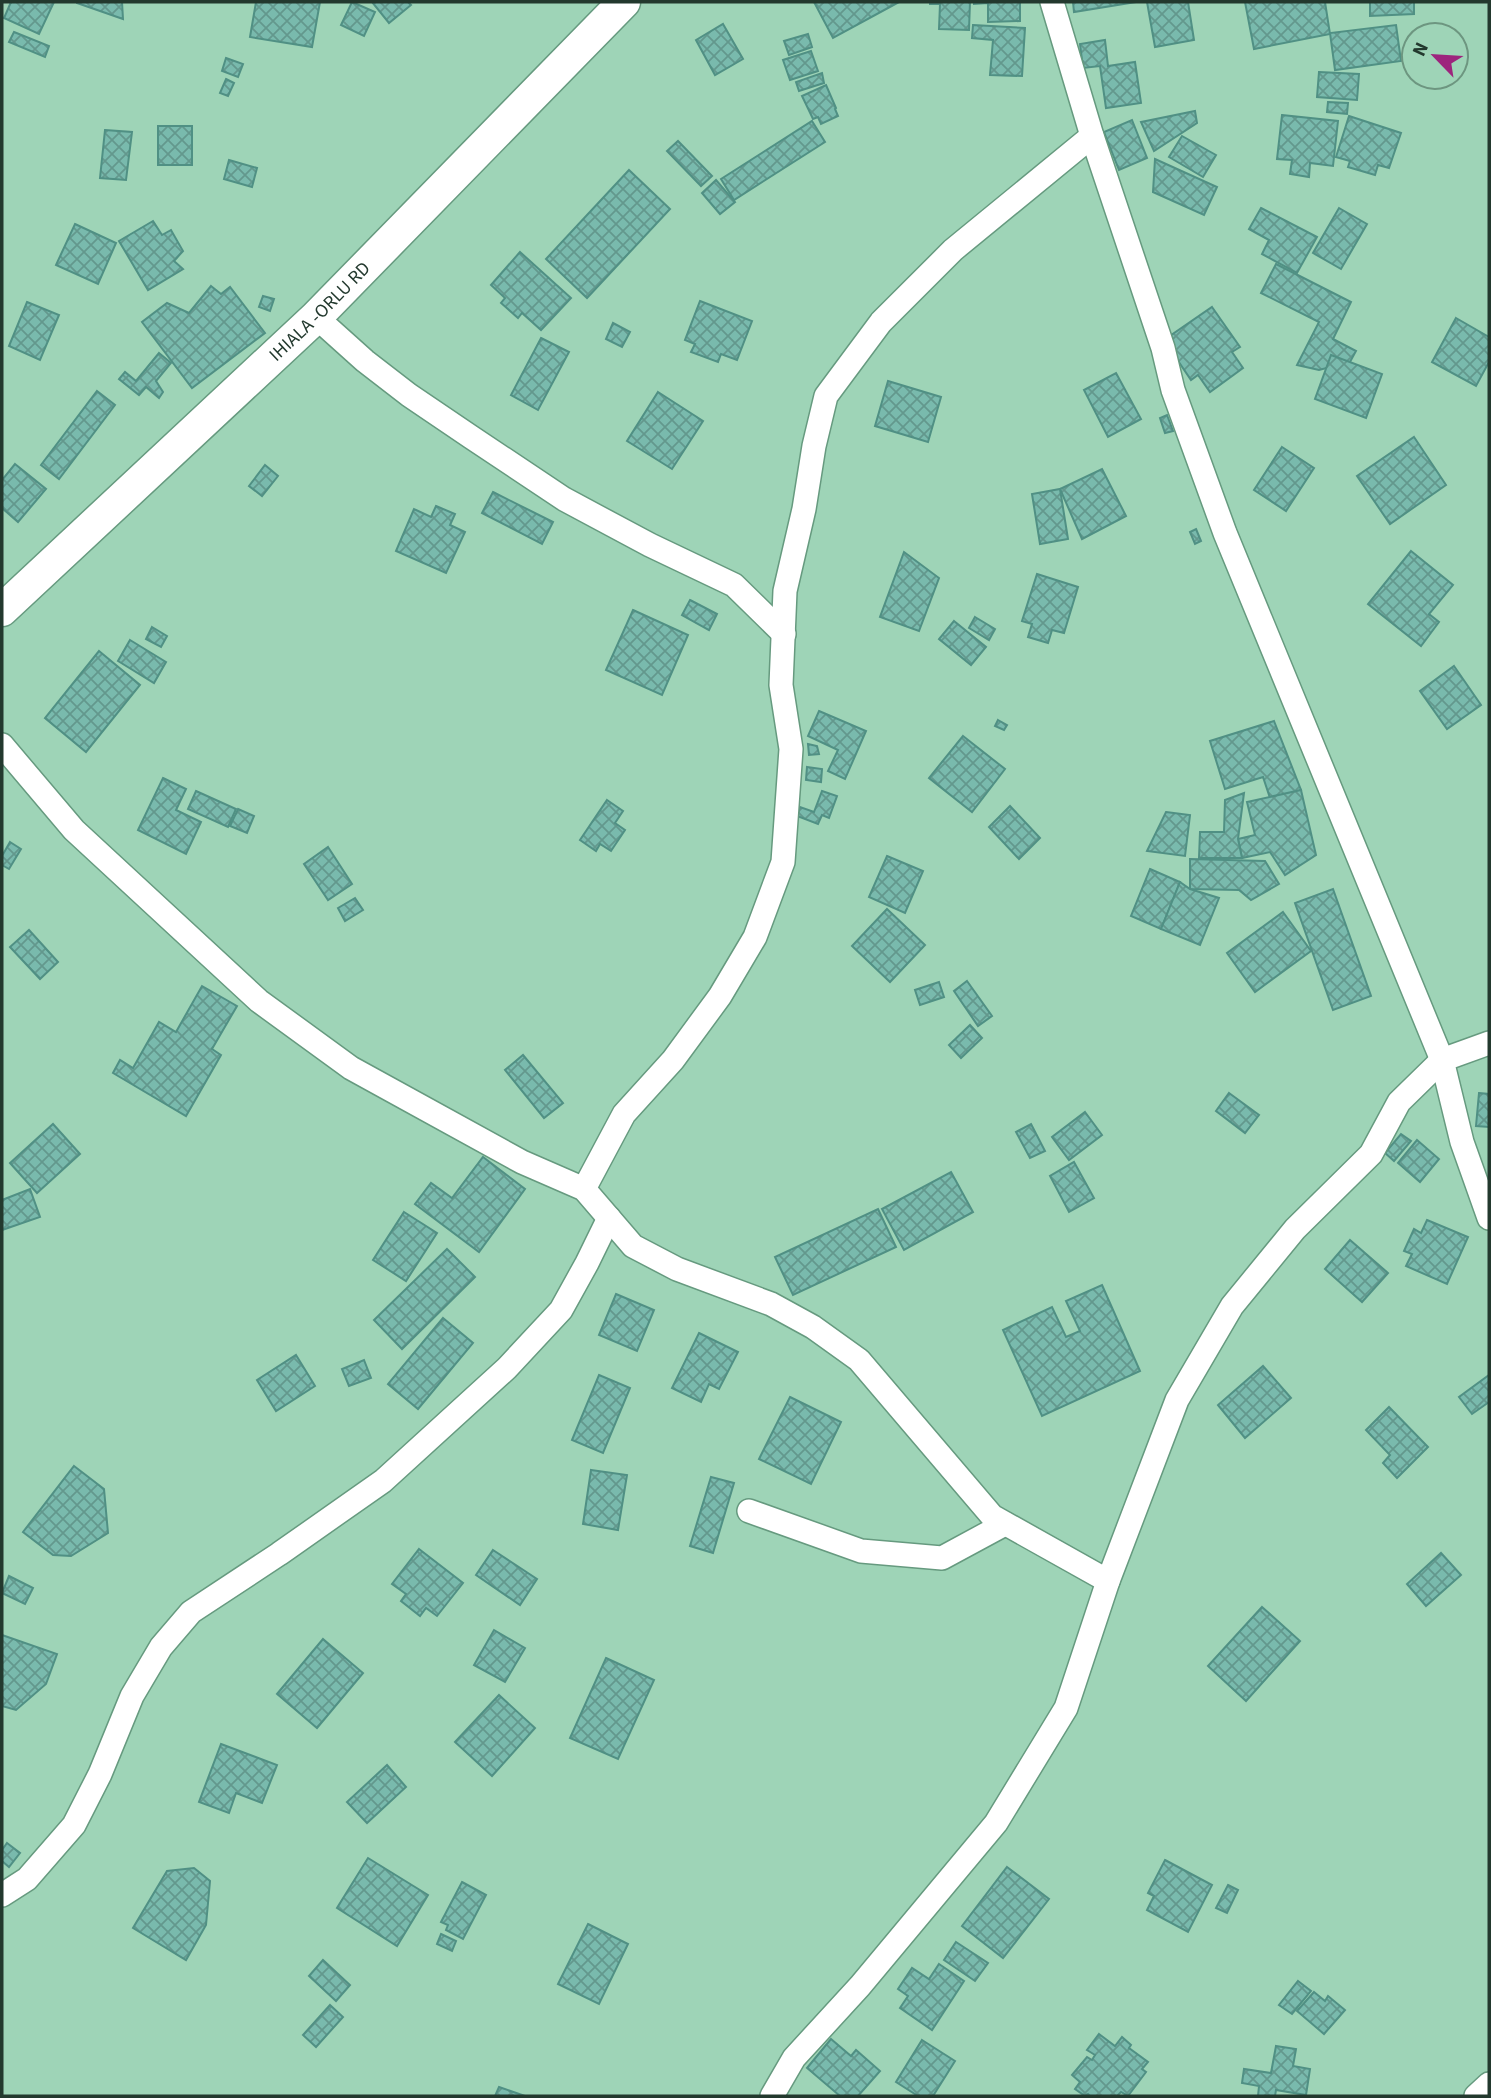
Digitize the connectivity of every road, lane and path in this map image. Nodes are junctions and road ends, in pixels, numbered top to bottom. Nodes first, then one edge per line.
1 (623, 2) edge
2 (1052, 2) edge
3 (1091, 136) junction
4 (316, 317) junction
5 (2, 610) edge
6 (784, 634) junction
7 (2, 745) edge
8 (1489, 1043) edge
9 (1442, 1060) junction
10 (584, 1189) junction
11 (609, 1218) junction
12 (1489, 1218) edge
13 (749, 1511) dead end
14 (1005, 1524) junction
15 (1108, 1581) junction
16 (2, 1895) edge
17 (1489, 2084) edge
18 (772, 2096) edge
19 (1476, 2096) edge

1 - 4 main road, IHIALA -ORLU RD
2 - 3 street
3 - 6 street
3 - 9 street
4 - 5 main road, IHIALA -ORLU RD
4 - 6 street
6 - 10 street
7 - 10 street
8 - 9 street
9 - 12 street
9 - 15 street
10 - 11 street
11 - 14 street
11 - 16 street
13 - 14 street
14 - 15 street
15 - 18 street
17 - 19 street

